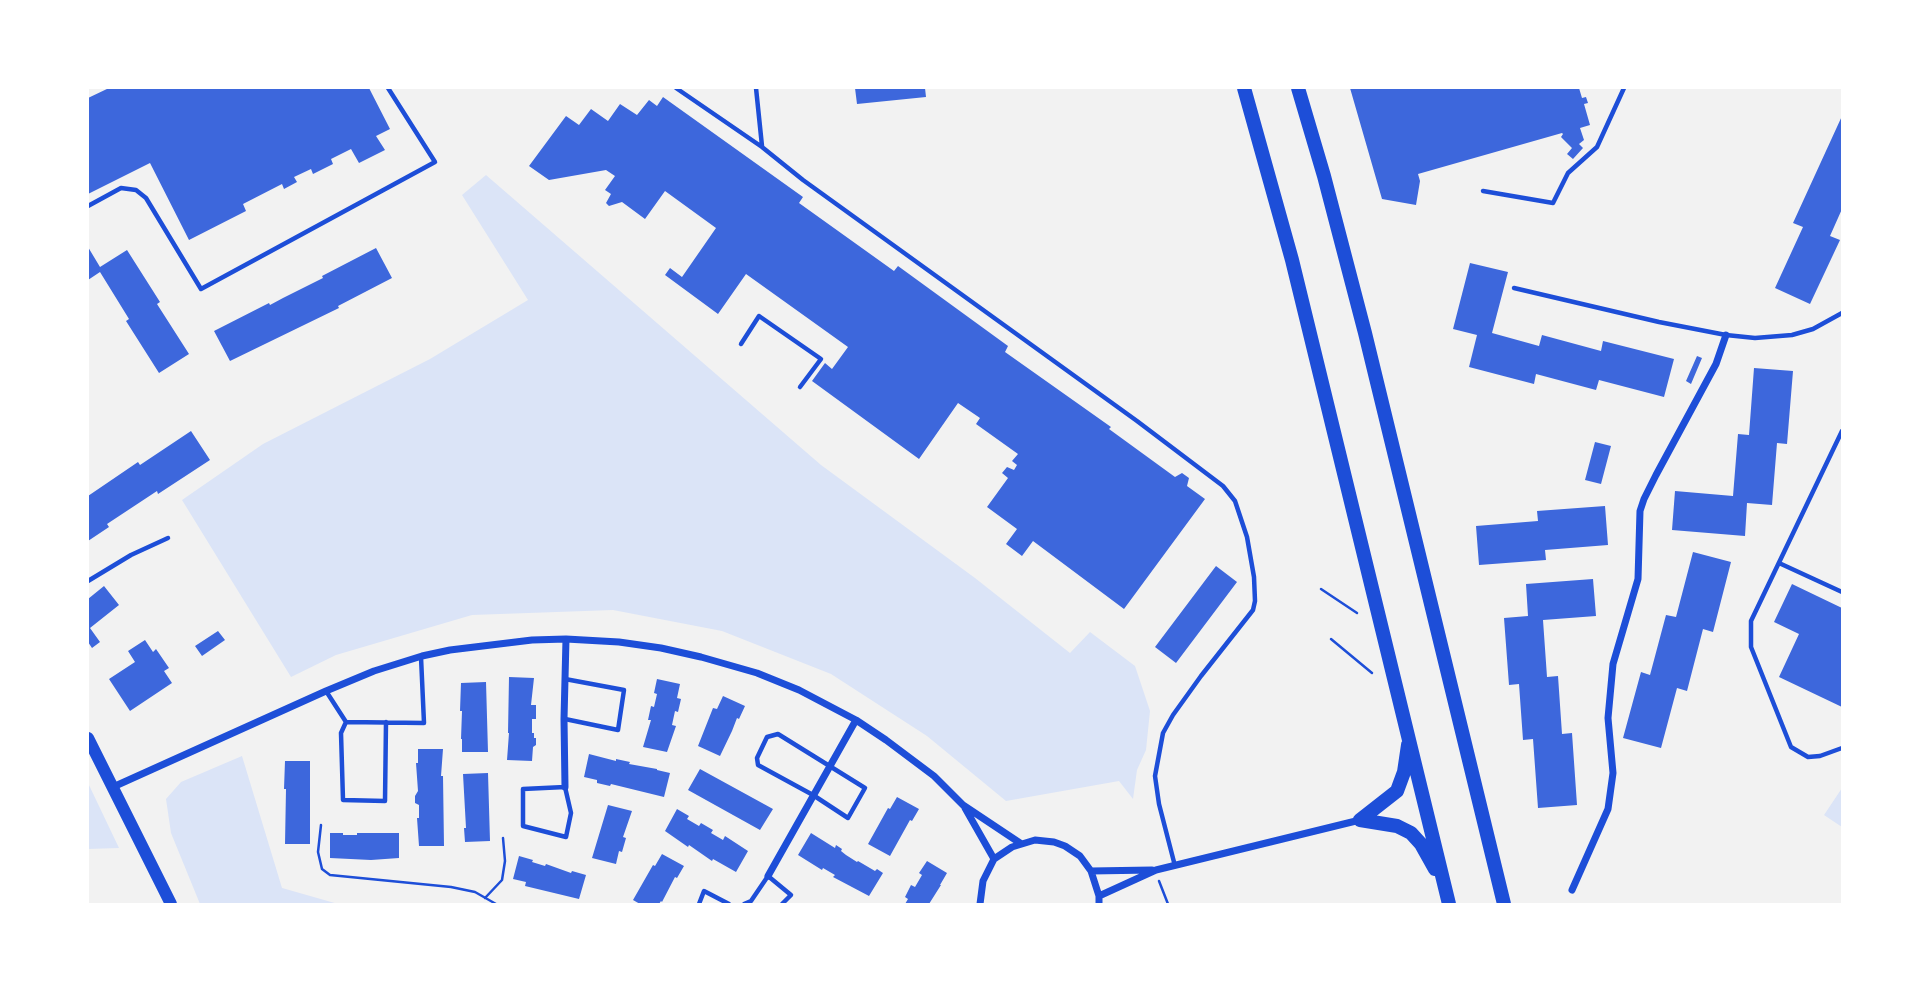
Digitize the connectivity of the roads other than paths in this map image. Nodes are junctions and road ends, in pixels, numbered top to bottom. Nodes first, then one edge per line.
1 (388, 88) edge
2 (676, 88) edge
3 (756, 88) edge
4 (1244, 88) edge
5 (1298, 88) edge
6 (1624, 88) edge
7 (762, 147) junction
8 (1483, 191) dead end
9 (88, 206) edge
10 (1514, 288) dead end
11 (1843, 313) edge
12 (1726, 335) junction
13 (741, 344) dead end
14 (800, 387) dead end
15 (1843, 431) edge
16 (168, 538) dead end
17 (1779, 563) junction
18 (88, 581) edge
19 (1843, 592) edge
20 (566, 639) junction
21 (421, 657) junction
22 (565, 679) junction
23 (326, 691) junction
24 (564, 719) junction
25 (856, 720) junction
26 (346, 722) junction
27 (386, 722) junction
28 (1409, 737) junction
29 (88, 738) edge
30 (1843, 748) edge
31 (830, 766) junction
32 (113, 787) junction
33 (565, 787) junction
34 (813, 794) junction
35 (962, 804) junction
36 (1360, 820) junction
37 (1020, 844) junction
38 (994, 859) junction
39 (1175, 866) junction
40 (1156, 870) junction
41 (1091, 871) junction
42 (768, 876) junction
43 (1446, 889) junction
44 (1572, 890) dead end
45 (1099, 900) edge
46 (172, 905) edge
47 (699, 905) edge
48 (729, 905) edge
49 (744, 905) edge
50 (782, 905) edge
51 (980, 905) edge
52 (1450, 905) edge
53 (1504, 905) edge

1 - 9 lane
2 - 7 lane
3 - 7 lane
4 - 28 highway
5 - 53 highway
6 - 8 lane
7 - 39 lane
10 - 12 lane
11 - 12 lane
12 - 44 street
13 - 14 lane
15 - 17 lane
16 - 18 lane
17 - 19 lane
17 - 30 lane
20 - 21 street
20 - 22 street
20 - 25 street
21 - 23 street
21 - 27 lane
22 - 24 street
22 - 24 lane
23 - 26 lane
23 - 32 street
24 - 33 street
25 - 31 street
25 - 35 street
26 - 27 lane
26 - 27 lane
28 - 36 highway
28 - 43 highway
29 - 32 main road
31 - 34 street
31 - 34 lane
31 - 34 lane
32 - 46 main road
33 - 33 lane
34 - 42 street
35 - 37 street
35 - 38 street
36 - 39 street
36 - 43 highway
37 - 38 street
37 - 41 street
38 - 51 street
39 - 40 street
40 - 41 street
40 - 45 street
41 - 45 street
42 - 49 lane
42 - 50 lane
43 - 52 highway
47 - 48 lane

